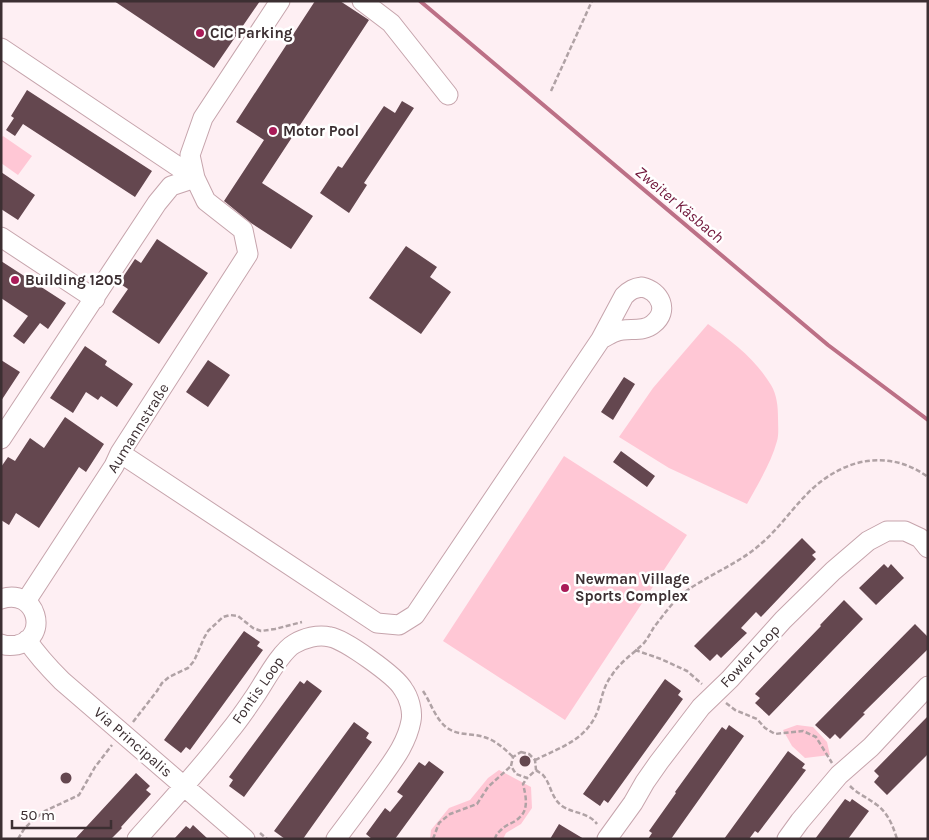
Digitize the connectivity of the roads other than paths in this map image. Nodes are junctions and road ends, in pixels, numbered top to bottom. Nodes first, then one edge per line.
1 (280, 1) edge
2 (362, 1) edge
3 (1, 48) edge
4 (448, 95) dead end
5 (195, 178) junction
6 (1, 237) edge
7 (94, 299) junction
8 (601, 339) dead end
9 (4, 430) edge
10 (120, 454) junction
11 (928, 548) edge
12 (1, 599) edge
13 (26, 601) junction
14 (27, 640) junction
15 (1, 644) edge
16 (928, 686) edge
17 (184, 787) junction
18 (252, 836) edge
19 (607, 838) edge
20 (137, 839) edge
21 (336, 839) edge
22 (787, 839) edge

1 - 5 street
2 - 4 street
3 - 5 street
5 - 7 street
5 - 10 street, Aumannstraße
6 - 7 street
7 - 9 street
8 - 10 street
10 - 13 street, Aumannstraße
11 - 19 street, Fowler Loop
12 - 13 street
13 - 14 street
14 - 15 street
14 - 17 street, Via Principalis
16 - 22 street
17 - 18 street, Via Principalis
17 - 20 street, Fontis Loop
17 - 21 street, Fontis Loop

